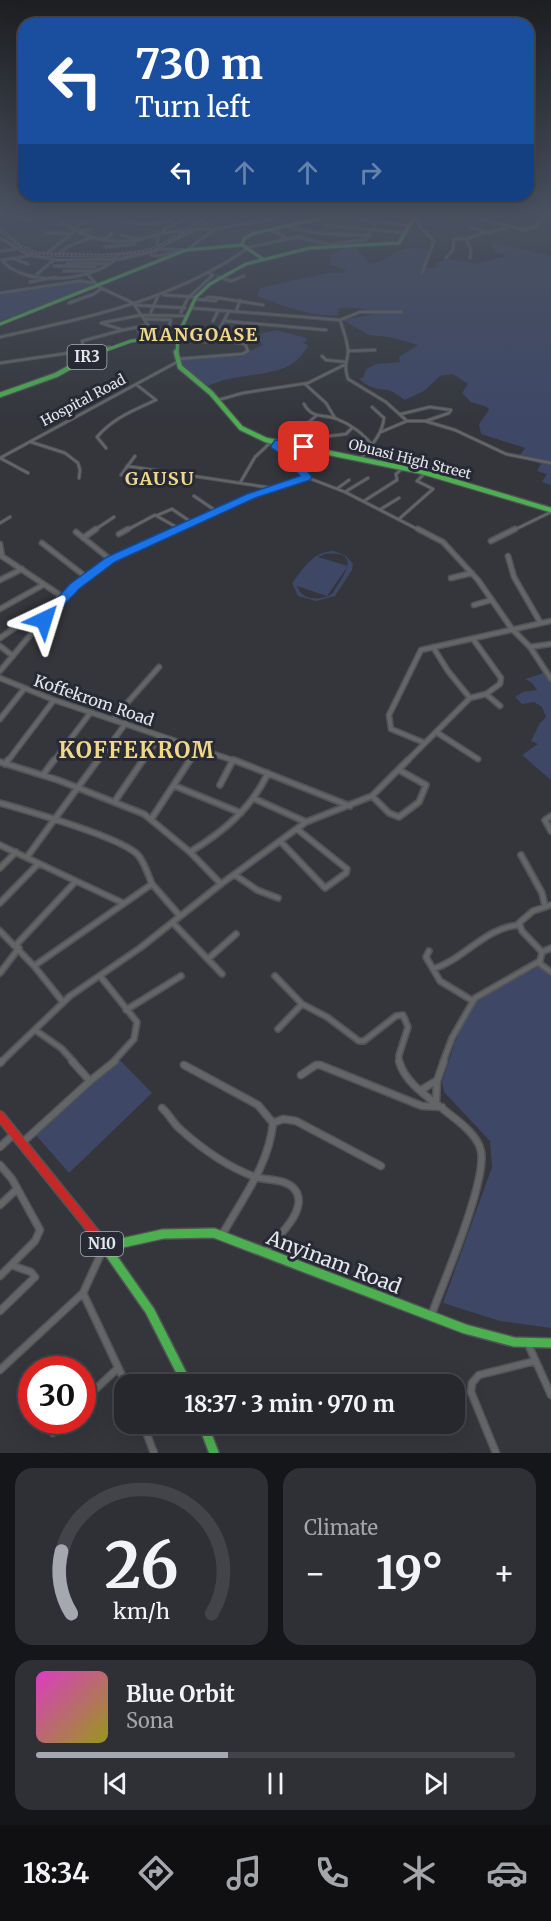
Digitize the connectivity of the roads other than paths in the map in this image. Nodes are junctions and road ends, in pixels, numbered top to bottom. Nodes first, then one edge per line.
1 (60, 284) edge
2 (90, 284) edge
3 (103, 284) edge
4 (185, 284) edge
5 (206, 284) edge
6 (211, 284) edge
7 (98, 286) junction
8 (0, 292) edge
9 (163, 295) junction
10 (158, 296) junction
11 (196, 298) junction
12 (240, 300) junction
13 (69, 303) dead end
14 (134, 304) junction
15 (263, 305) dead end
16 (106, 306) dead end
17 (154, 306) junction
18 (188, 308) junction
19 (111, 310) junction
20 (218, 311) junction
21 (229, 311) junction
22 (152, 312) dead end
23 (236, 312) junction
24 (401, 312) dead end
25 (184, 314) junction
26 (141, 315) junction
27 (285, 315) junction
28 (144, 319) junction
29 (340, 320) junction
30 (213, 321) dead end
31 (225, 321) junction
32 (0, 324) edge
33 (148, 325) junction
34 (280, 325) junction
35 (123, 330) junction
36 (138, 330) dead end
37 (219, 330) junction
38 (326, 330) dead end
39 (204, 332) junction
40 (242, 332) dead end
41 (191, 333) dead end
42 (212, 334) dead end
43 (179, 335) junction
44 (169, 336) junction
45 (0, 337) edge
46 (156, 337) junction
47 (143, 339) junction
48 (207, 342) dead end
49 (232, 342) dead end
50 (110, 347) junction
51 (84, 349) junction
52 (375, 350) dead end
53 (348, 351) junction
54 (322, 356) dead end
55 (177, 361) junction
56 (0, 363) edge
57 (345, 363) junction
58 (304, 384) junction
59 (137, 385) junction
60 (0, 395) edge
61 (218, 400) junction
62 (304, 404) dead end
63 (372, 407) dead end
64 (400, 414) junction
65 (316, 416) junction
66 (336, 419) junction
67 (407, 421) junction
68 (425, 421) junction
69 (351, 428) junction
70 (381, 432) junction
71 (306, 439) junction
72 (31, 442) junction
73 (273, 443) junction
74 (372, 445) junction
75 (304, 447) junction
76 (106, 448) dead end
77 (135, 456) dead end
78 (0, 458) edge
79 (361, 458) junction
80 (551, 463) edge
81 (127, 466) junction
82 (404, 468) junction
83 (28, 472) dead end
84 (425, 473) junction
85 (121, 475) dead end
86 (306, 477) junction
87 (79, 478) dead end
88 (368, 478) dead end
89 (349, 480) dead end
90 (240, 483) junction
91 (273, 488) junction
92 (337, 488) junction
93 (345, 492) junction
94 (194, 496) dead end
95 (399, 498) dead end
96 (364, 501) junction
97 (381, 509) junction
98 (217, 511) junction
99 (551, 511) edge
100 (158, 515) junction
101 (114, 517) dead end
102 (10, 518) dead end
103 (399, 519) junction
104 (192, 522) junction
105 (0, 523) edge
106 (178, 528) junction
107 (76, 532) dead end
108 (119, 534) dead end
109 (83, 538) junction
110 (491, 541) dead end
111 (42, 543) dead end
112 (0, 544) edge
113 (508, 555) dead end
114 (1, 556) edge
115 (111, 560) junction
116 (22, 569) junction
117 (472, 573) junction
118 (86, 577) junction
119 (451, 578) dead end
120 (0, 580) edge
121 (43, 585) junction
122 (63, 597) junction
123 (491, 600) junction
124 (474, 605) dead end
125 (0, 609) edge
126 (44, 620) junction
127 (551, 621) edge
128 (540, 622) junction
129 (512, 629) junction
130 (0, 638) edge
131 (473, 639) junction
132 (551, 644) edge
133 (0, 646) edge
134 (433, 647) junction
135 (530, 647) junction
136 (13, 656) junction
137 (159, 667) dead end
138 (0, 671) edge
139 (0, 678) edge
140 (551, 679) edge
141 (24, 689) junction
142 (486, 694) junction
143 (470, 698) junction
144 (54, 699) junction
145 (500, 706) dead end
146 (92, 712) junction
147 (113, 718) junction
148 (0, 719) edge
149 (126, 723) junction
150 (436, 732) junction
151 (160, 736) junction
152 (425, 743) junction
153 (197, 749) junction
154 (478, 759) dead end
155 (233, 760) junction
156 (2, 763) edge
157 (399, 770) junction
158 (268, 773) junction
159 (43, 775) junction
160 (220, 785) dead end
161 (175, 786) junction
162 (78, 787) junction
163 (372, 796) junction
164 (255, 800) junction
165 (115, 801) junction
166 (0, 803) edge
167 (350, 806) junction
168 (241, 813) junction
169 (551, 816) edge
170 (152, 818) junction
171 (53, 820) junction
172 (306, 822) junction
173 (297, 829) junction
174 (551, 831) edge
175 (280, 841) junction
176 (0, 845) edge
177 (16, 852) junction
178 (190, 852) junction
179 (521, 855) dead end
180 (27, 857) junction
181 (38, 864) junction
182 (0, 868) edge
183 (235, 874) junction
184 (76, 881) junction
185 (152, 884) junction
186 (220, 884) junction
187 (278, 898) dead end
188 (0, 903) edge
189 (123, 903) junction
190 (548, 905) edge
191 (180, 916) junction
192 (173, 923) junction
193 (519, 925) junction
194 (0, 931) edge
195 (236, 934) dead end
196 (17, 947) junction
197 (551, 948) edge
198 (429, 951) dead end
199 (542, 951) junction
200 (208, 959) junction
201 (539, 963) junction
202 (34, 966) junction
203 (433, 969) junction
204 (551, 972) edge
205 (0, 973) edge
206 (222, 974) dead end
207 (100, 976) junction
208 (181, 976) dead end
209 (275, 976) dead end
210 (473, 1001) junction
211 (63, 1002) junction
212 (302, 1004) junction
213 (126, 1010) junction
214 (35, 1029) junction
215 (278, 1029) dead end
216 (0, 1063) edge
217 (184, 1065) dead end
218 (301, 1075) dead end
219 (90, 1081) junction
220 (437, 1081) junction
221 (421, 1090) junction
222 (436, 1102) junction
223 (443, 1107) junction
224 (162, 1108) dead end
225 (0, 1116) edge
226 (273, 1124) junction
227 (14, 1134) junction
228 (22, 1143) junction
229 (0, 1148) edge
230 (0, 1165) edge
231 (381, 1166) dead end
232 (254, 1177) junction
233 (17, 1189) junction
234 (0, 1205) edge
235 (222, 1235) junction
236 (104, 1247) junction
237 (264, 1253) junction
238 (11, 1265) junction
239 (0, 1276) edge
240 (83, 1293) junction
241 (0, 1311) edge
242 (431, 1317) junction
243 (551, 1343) edge
244 (527, 1344) junction
245 (535, 1361) junction
246 (118, 1368) junction
247 (0, 1370) edge
248 (121, 1374) edge
249 (183, 1374) edge
250 (96, 1389) edge
251 (551, 1395) edge
252 (147, 1434) edge
253 (207, 1434) edge
254 (154, 1453) edge
255 (214, 1453) edge
256 (496, 1453) edge

1 - 8 street
2 - 7 street
3 - 7 street
4 - 9 street
5 - 11 street
6 - 11 street
7 - 13 street
7 - 14 street
7 - 32 street
9 - 10 street
9 - 11 street
10 - 14 street
10 - 17 street
11 - 12 street
11 - 18 street
12 - 15 street
12 - 23 street
14 - 17 street
14 - 19 street
14 - 26 street
16 - 19 street
17 - 18 street
17 - 22 street
18 - 20 street
18 - 25 street
19 - 45 street
20 - 21 street
20 - 30 street
21 - 23 street
21 - 31 street
23 - 27 street
24 - 29 street
25 - 26 street
25 - 43 street
26 - 28 street
26 - 35 street
27 - 29 street
27 - 34 street
28 - 33 street
28 - 44 street
29 - 53 street
31 - 34 street
31 - 37 street
33 - 35 street
33 - 46 street
34 - 38 street
35 - 51 street
36 - 47 street
37 - 39 street
37 - 40 street
39 - 41 street
39 - 42 street
39 - 43 street
39 - 48 street
43 - 44 street, IR3
43 - 55 street
44 - 46 street, IR3
46 - 47 street, IR3
47 - 50 street, IR3
49 - 55 street
50 - 51 street
50 - 60 street, IR3
51 - 56 street
52 - 53 street
53 - 57 street
54 - 57 street
55 - 59 street, Hospital Road
55 - 61 street, Obuasi High Street
57 - 58 street
57 - 64 street
58 - 61 street
58 - 66 street
59 - 72 street, Hospital Road
59 - 76 street
61 - 73 street, Obuasi High Street
62 - 65 street
63 - 70 street
64 - 67 street
64 - 68 street
65 - 66 street
65 - 71 street
66 - 69 street
67 - 68 street
67 - 70 street
68 - 80 street
69 - 71 street
69 - 74 street
70 - 74 street
71 - 75 street
72 - 78 street, Hospital Road
72 - 87 street
73 - 75 street, Obuasi High Street
73 - 86 street
73 - 90 street
74 - 79 street
75 - 79 street, Obuasi High Street
77 - 81 street
78 - 83 street
79 - 82 street, Obuasi High Street
81 - 85 street
81 - 90 street
82 - 84 street, Obuasi High Street
82 - 96 street
84 - 99 street, Obuasi High Street
84 - 103 street
86 - 91 street
86 - 92 street
88 - 93 street
89 - 92 street
90 - 91 street
91 - 98 street
92 - 93 street
93 - 96 street
94 - 98 street
95 - 97 street
96 - 97 street
97 - 103 street
98 - 104 street
99 - 110 street
100 - 104 street
100 - 106 street
100 - 108 street
101 - 109 street
102 - 105 street
103 - 117 street
104 - 106 street
106 - 115 street
107 - 109 street
109 - 115 street
111 - 118 street
112 - 114 street
113 - 128 street
114 - 116 street
115 - 118 street
116 - 120 street
116 - 121 street
117 - 119 street
117 - 123 street
118 - 122 street
121 - 122 street
121 - 125 street
122 - 126 street
123 - 124 street
123 - 129 street
126 - 130 street
126 - 136 street
127 - 128 street
128 - 129 street
129 - 131 street
129 - 135 street
131 - 134 street
131 - 142 street
132 - 135 street
133 - 136 street
134 - 143 street
134 - 152 street
135 - 140 street
136 - 138 street
137 - 147 street
139 - 141 street, Koffekrom Road
141 - 144 street, Koffekrom Road
141 - 148 street
142 - 143 street
142 - 145 street
143 - 150 street
144 - 146 street, Koffekrom Road
144 - 156 street
146 - 147 street, Koffekrom Road
146 - 159 street
147 - 149 street, Koffekrom Road
149 - 151 street, Koffekrom Road
149 - 162 street
150 - 152 street
150 - 154 street
151 - 153 street, Koffekrom Road
151 - 165 street
152 - 157 street
153 - 155 street, Koffekrom Road
153 - 161 street
155 - 158 street, Koffekrom Road
155 - 160 street
156 - 159 street
157 - 163 street
157 - 163 street
158 - 164 street
158 - 167 street, Koffekrom Road
159 - 162 street
161 - 168 street
161 - 170 street
162 - 165 street
162 - 171 street
163 - 167 street
164 - 168 street
164 - 172 street
165 - 170 street
166 - 171 street
167 - 172 street
168 - 178 street
169 - 174 street
170 - 178 street
171 - 180 street
171 - 185 street
172 - 173 street
173 - 175 street
173 - 175 street
175 - 183 street
176 - 177 street
177 - 180 street
177 - 182 street
178 - 186 street
179 - 190 street
180 - 181 street
181 - 184 street
181 - 188 street
183 - 186 street
183 - 187 street
184 - 189 street
184 - 196 street
185 - 189 street
185 - 191 street
186 - 191 street
189 - 202 street
190 - 193 street
191 - 192 street
192 - 200 street
192 - 207 street
193 - 199 street
193 - 203 street
194 - 196 street
195 - 200 street
196 - 202 street
196 - 205 street
197 - 199 street
198 - 203 street
199 - 201 street
200 - 206 street
201 - 204 street
201 - 210 street
202 - 211 street
203 - 210 street
207 - 211 street
207 - 213 street
208 - 213 street
209 - 212 street
210 - 220 street
211 - 214 street
212 - 215 street
212 - 221 street
213 - 219 street
214 - 216 street
214 - 219 street
217 - 226 street
218 - 223 street
219 - 228 street
220 - 221 street
220 - 222 street
221 - 222 street
222 - 223 street
223 - 242 street
224 - 232 street
225 - 227 street, N10
226 - 231 street
226 - 232 street
227 - 228 street, N10
227 - 229 street
228 - 236 street, N10
230 - 233 street
232 - 235 street
232 - 237 street
233 - 234 street
233 - 238 street
235 - 236 street, Anyinam Road
235 - 237 street, Anyinam Road
236 - 240 street
236 - 249 street, N10
237 - 242 street, Anyinam Road
238 - 239 street
238 - 241 street
240 - 246 street
240 - 247 street
242 - 244 street, Anyinam Road
243 - 244 street, Anyinam Road
244 - 245 street
245 - 251 street
245 - 256 street
246 - 248 street
246 - 250 street
252 - 254 street
253 - 255 street

